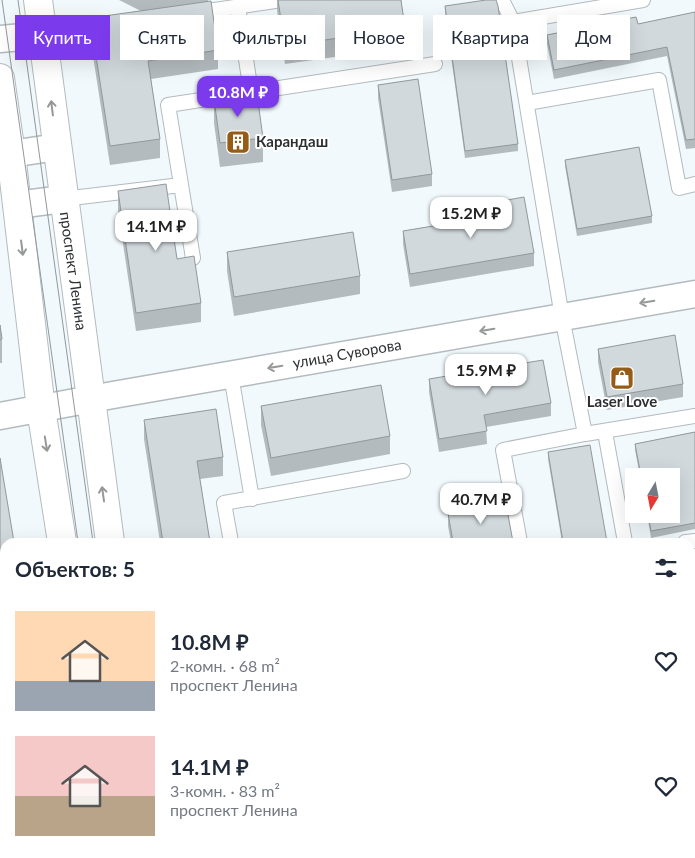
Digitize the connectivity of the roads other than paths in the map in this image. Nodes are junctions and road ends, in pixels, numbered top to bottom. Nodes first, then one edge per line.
1 (38, 0) edge
2 (282, 0) edge
3 (502, 0) edge
4 (643, 0) edge
5 (238, 7) junction
6 (40, 15) edge
7 (180, 15) edge
8 (510, 15) edge
9 (547, 16) edge
10 (15, 38) edge
11 (0, 40) edge
12 (46, 60) edge
13 (520, 60) edge
14 (435, 64) dead end
15 (0, 78) edge
16 (251, 92) junction
17 (527, 103) junction
18 (57, 147) junction
19 (5, 155) edge
20 (695, 184) edge
21 (181, 185) junction
22 (63, 199) junction
23 (17, 205) junction
24 (193, 258) edge
25 (695, 294) edge
26 (562, 317) junction
27 (231, 375) junction
28 (90, 400) junction
29 (41, 410) junction
30 (0, 416) edge
31 (695, 416) edge
32 (605, 432) junction
33 (585, 434) junction
34 (403, 471) dead end
35 (252, 499) junction
36 (61, 538) edge
37 (109, 538) edge
38 (230, 538) edge
39 (519, 538) edge
40 (624, 538) edge

1 - 6 main road, проспект Ленина
2 - 5 lane
3 - 8 lane
4 - 9 lane
5 - 7 lane
5 - 16 lane
10 - 11 street
18 -> 12 main road, проспект Ленина
13 - 17 lane
14 - 16 lane
15 - 19 main road
16 - 21 lane
17 - 20 lane
17 - 26 lane
18 - 19 street
18 - 22 main road, проспект Ленина
19 - 23 main road
21 - 22 lane
21 - 24 lane
22 - 23 street
22 - 28 main road, проспект Ленина
23 -> 29 main road
25 -> 26 street, улица Суворова
26 -> 27 street, улица Суворова
26 - 33 lane
27 - 28 street, улица Суворова
27 - 35 lane
28 - 29 street, улица Суворова
37 -> 28 main road, проспект Ленина
29 - 30 street, улица Суворова
29 -> 36 main road
31 - 32 lane
32 - 33 lane
32 - 40 lane
33 - 39 lane
34 - 35 lane
35 - 38 lane

